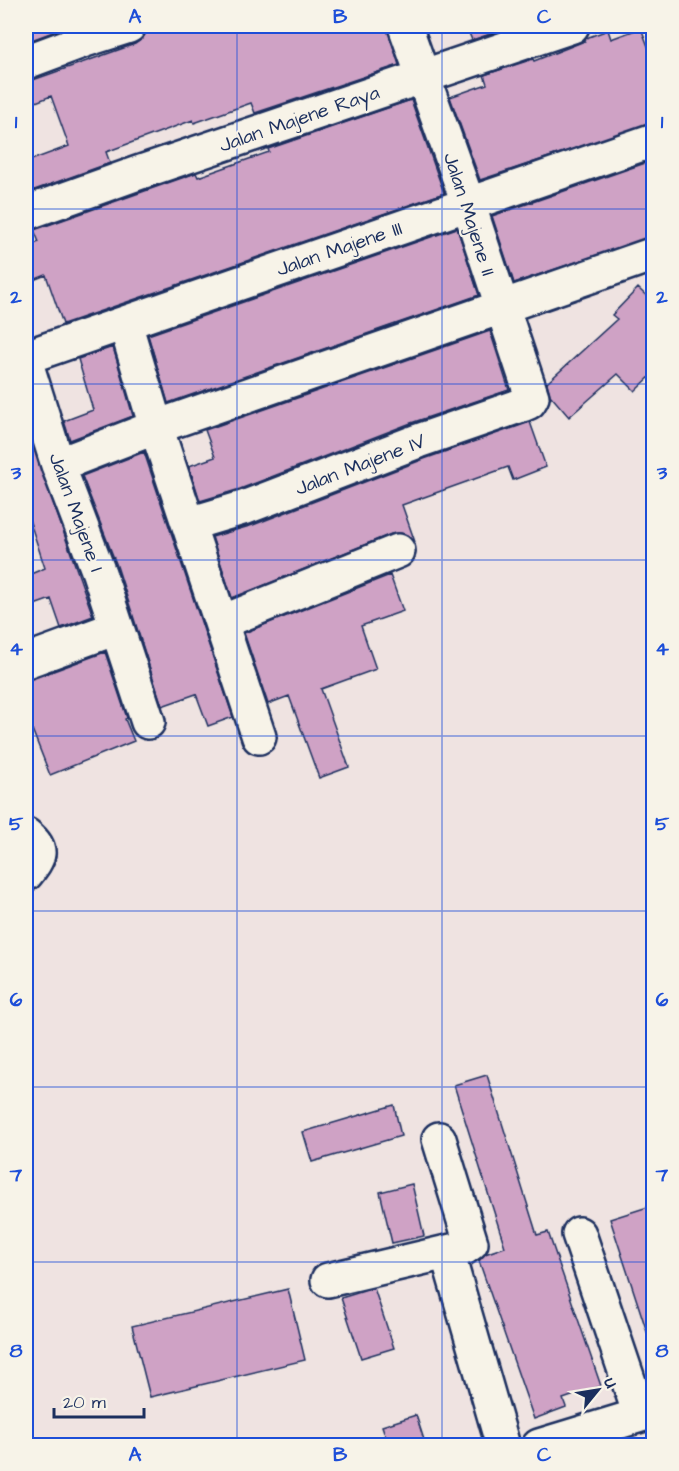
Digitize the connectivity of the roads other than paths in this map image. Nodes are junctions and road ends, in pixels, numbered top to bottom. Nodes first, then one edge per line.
1 (129, 26) edge
2 (405, 26) edge
3 (557, 28) edge
4 (82, 33) edge
5 (26, 62) edge
6 (424, 75) junction
7 (654, 140) edge
8 (468, 203) junction
9 (26, 213) edge
10 (654, 254) edge
11 (501, 306) junction
12 (125, 323) junction
13 (26, 357) edge
14 (26, 363) edge
15 (529, 402) joint
16 (156, 427) junction
17 (58, 465) junction
18 (189, 524) junction
19 (398, 551) dead end
20 (222, 622) junction
21 (117, 628) junction
22 (26, 661) edge
23 (148, 722) dead end
24 (259, 737) dead end
25 (26, 835) edge
26 (26, 874) edge
27 (439, 1139) dead end
28 (579, 1234) dead end
29 (447, 1252) junction
30 (328, 1280) dead end
31 (647, 1413) edge
32 (503, 1446) edge
33 (539, 1446) edge

1 - 4 street
2 - 6 street, Jalan Majene II
3 - 6 street, Jalan Majene Raya
4 - 5 street
6 - 8 street, Jalan Majene II
6 - 9 street, Jalan Majene Raya
7 - 8 street, Jalan Majene III
8 - 11 street, Jalan Majene II
8 - 12 street, Jalan Majene III
10 - 11 street
11 - 15 street, Jalan Majene II
11 - 16 street
12 - 13 street, Jalan Majene III
12 - 16 street
14 - 17 street, Jalan Majene I
15 - 18 street, Jalan Majene IV
16 - 17 street
16 - 18 street
17 - 21 street, Jalan Majene I
18 - 20 street
19 - 20 street
20 - 24 street
21 - 22 street
21 - 23 street, Jalan Majene I
25 - 26 street
27 - 29 street
28 - 31 street
29 - 30 street
29 - 32 street
31 - 33 street

